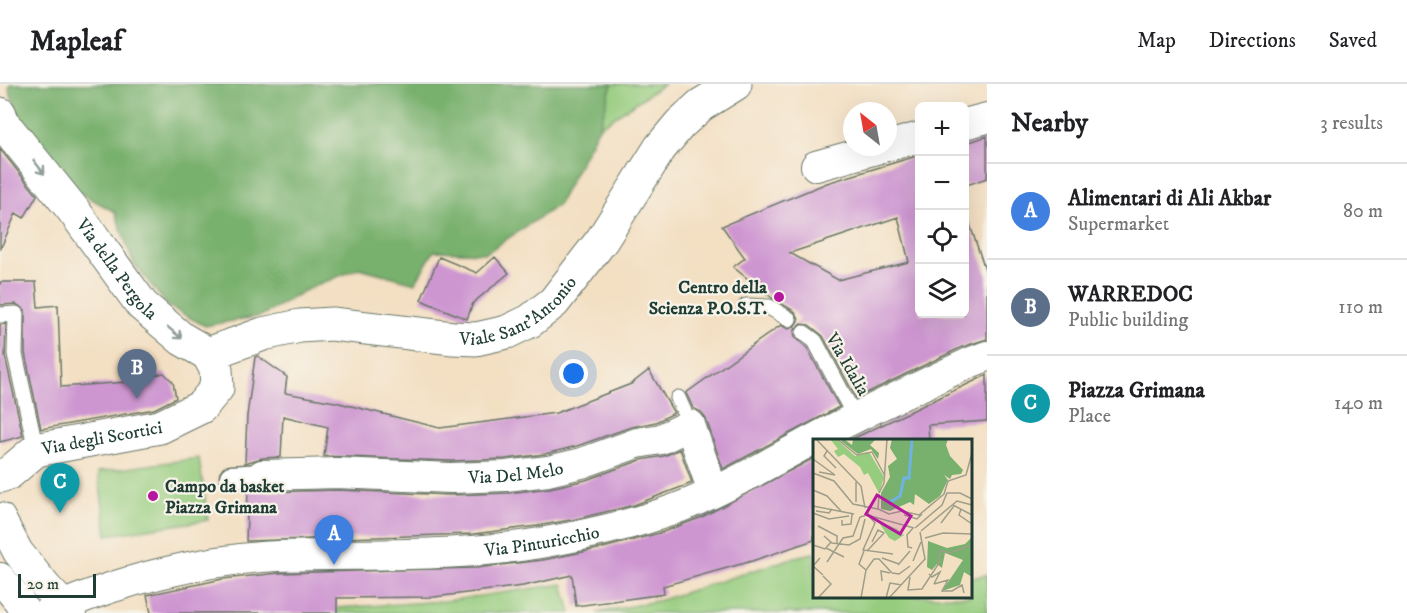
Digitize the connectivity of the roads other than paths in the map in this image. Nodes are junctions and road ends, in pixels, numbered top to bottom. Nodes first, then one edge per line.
1 (735, 84) edge
2 (987, 118) edge
3 (1, 121) edge
4 (969, 123) edge
5 (915, 138) edge
6 (897, 143) edge
7 (851, 156) edge
8 (816, 166) dead end
9 (746, 306) dead end
10 (0, 315) edge
11 (789, 319) dead end
12 (804, 333) dead end
13 (207, 354) junction
14 (987, 356) edge
15 (678, 398) dead end
16 (855, 417) junction
17 (690, 425) junction
18 (813, 439) edge
19 (813, 439) edge
20 (36, 450) junction
21 (4, 475) edge
22 (262, 476) joint
23 (231, 477) dead end
24 (713, 492) junction
25 (0, 518) edge
26 (0, 578) edge
27 (61, 610) edge
28 (25, 613) edge

1 - 13 main road, Viale Sant'Antonio
2 - 4 street
3 -> 13 main road, Via della Pergola
5 - 6 street
7 - 8 street
9 - 11 lane
10 - 20 lane
12 - 16 lane, Via Idalia
13 - 20 main road, Via degli Scortici
14 - 16 street, Via Pinturicchio
15 - 17 lane
16 - 18 street, Via Pinturicchio
17 - 22 street, Via Del Melo
17 - 24 street
19 - 24 street, Via Pinturicchio
20 - 21 main road, Via degli Scortici
22 - 23 street
24 - 27 street, Via Pinturicchio
25 - 27 street
26 - 28 street

